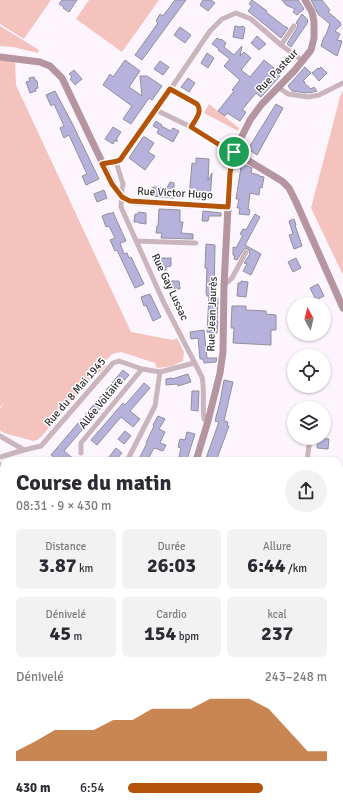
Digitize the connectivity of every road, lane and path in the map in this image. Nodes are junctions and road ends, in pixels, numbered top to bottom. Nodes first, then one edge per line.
1 (305, 0) edge
2 (294, 26) dead end
3 (281, 45) junction
4 (0, 57) edge
5 (303, 61) junction
6 (343, 83) edge
7 (278, 87) junction
8 (170, 89) junction
9 (156, 110) junction
10 (191, 127) junction
11 (234, 152) junction
12 (116, 162) junction
13 (102, 164) junction
14 (122, 197) junction
15 (228, 207) junction
16 (136, 241) junction
17 (196, 243) dead end
18 (246, 252) dead end
19 (224, 285) junction
20 (343, 308) edge
21 (194, 362) junction
22 (142, 368) junction
23 (160, 372) junction
24 (208, 421) junction
25 (0, 436) edge
26 (309, 445) edge
27 (24, 450) junction
28 (81, 453) dead end
29 (0, 457) edge
30 (129, 457) edge
31 (197, 457) edge
32 (308, 457) edge

1 - 5 main road, Rue Pasteur
2 - 3 street
3 - 5 street
3 - 8 street
4 - 13 main road, Rue Gay Lussac
5 - 7 main road, Rue Pasteur
6 - 7 street
7 - 11 main road, Rue Pasteur
8 - 9 street
8 - 10 street
9 - 10 street
9 - 12 street
10 - 11 street
11 - 15 main road, Rue Pasteur
11 - 20 main road
12 - 13 street
12 - 14 street
13 - 14 main road, Rue Gay Lussac
14 - 15 main road, Rue Victor Hugo
14 - 16 street, Rue Gay Lussac
15 - 19 main road, Rue Jean Jaurès
16 - 17 street
16 - 21 street, Rue Gay Lussac
18 - 19 street
19 - 24 main road, Rue Jean Jaurès
21 - 23 street, Rue du 8 Mai 1945
21 - 24 street, Rue Gay Lussac
22 - 23 street, Rue du 8 Mai 1945
22 - 27 street, Rue du 8 Mai 1945
22 - 28 street, Allée Voltaire
23 - 30 street
24 - 31 main road, Rue Jean Jaurès
25 - 27 street
26 - 32 street
27 - 29 street

